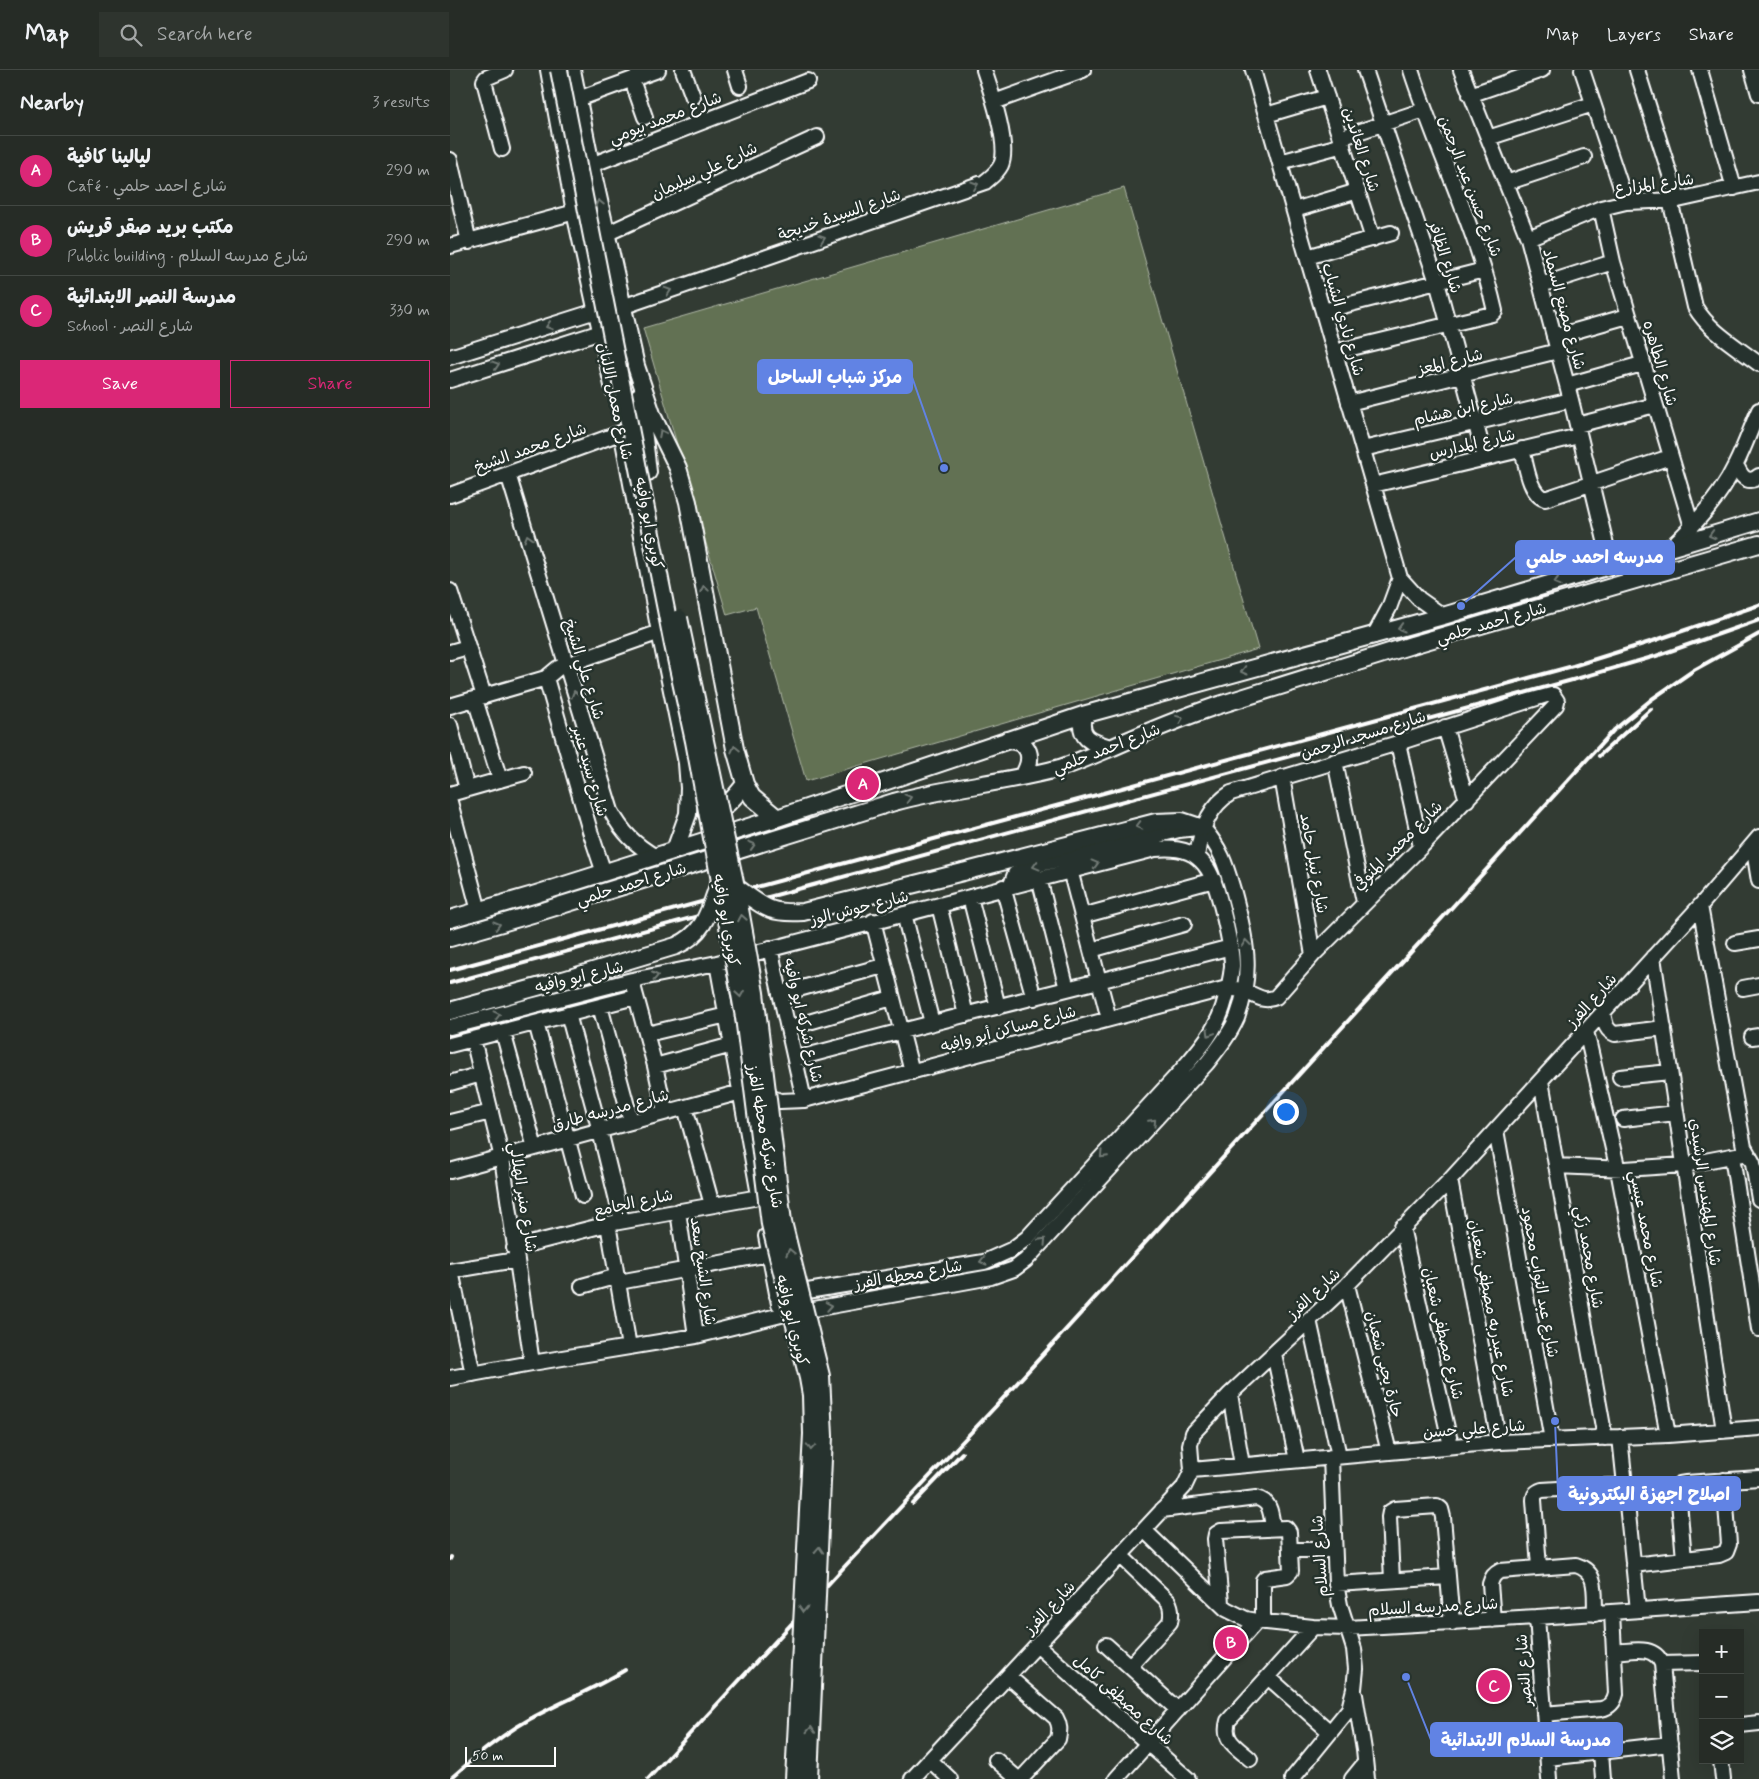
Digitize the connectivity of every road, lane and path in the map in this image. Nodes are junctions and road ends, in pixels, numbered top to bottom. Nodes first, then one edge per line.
1 (505, 70) edge
2 (549, 70) edge
3 (559, 70) edge
4 (572, 70) edge
5 (658, 70) edge
6 (683, 70) edge
7 (735, 70) edge
8 (984, 70) edge
9 (1083, 70) edge
10 (1253, 70) edge
11 (1318, 70) edge
12 (1365, 70) edge
13 (1411, 70) edge
14 (1461, 70) edge
15 (1542, 70) edge
16 (1582, 70) edge
17 (1637, 70) edge
18 (1700, 70) edge
19 (1752, 70) edge
20 (1522, 73) edge
21 (632, 80) junction
22 (808, 81) dead end
23 (740, 86) dead end
24 (1759, 94) edge
25 (1470, 95) junction
26 (1327, 97) junction
27 (693, 98) dead end
28 (578, 100) junction
29 (994, 102) junction
30 (1593, 104) junction
31 (1424, 110) junction
32 (1266, 115) junction
33 (645, 117) dead end
34 (1382, 124) junction
35 (817, 137) dead end
36 (1488, 138) junction
37 (1341, 142) junction
38 (502, 149) dead end
39 (1584, 157) dead end
40 (450, 160) edge
41 (1280, 162) junction
42 (591, 165) junction
43 (1759, 182) edge
44 (1506, 183) junction
45 (1734, 188) junction
46 (1358, 192) junction
47 (1674, 200) junction
48 (1626, 202) junction
49 (1601, 208) junction
50 (1294, 210) junction
51 (575, 212) junction
52 (606, 234) junction
53 (1391, 234) dead end
54 (1528, 238) junction
55 (1373, 239) junction
56 (468, 242) junction
57 (450, 246) edge
58 (609, 250) junction
59 (1307, 257) junction
60 (586, 258) junction
61 (1613, 262) junction
62 (1484, 270) junction
63 (1437, 282) junction
64 (1541, 285) junction
65 (622, 307) junction
66 (596, 311) junction
67 (1323, 311) junction
68 (1628, 316) junction
69 (1449, 325) junction
70 (601, 332) junction
71 (1554, 337) junction
72 (1558, 351) junction
73 (1335, 352) junction
74 (450, 357) edge
75 (1642, 364) junction
76 (1759, 364) edge
77 (636, 366) junction
78 (1463, 376) junction
79 (450, 380) edge
80 (1567, 385) junction
81 (1571, 400) junction
82 (1350, 403) junction
83 (1654, 405) junction
84 (1759, 410) edge
85 (1476, 423) junction
86 (1578, 431) junction
87 (624, 440) junction
88 (1363, 449) junction
89 (1522, 449) junction
90 (1670, 457) junction
91 (1485, 458) junction
92 (1736, 464) junction
93 (508, 474) junction
94 (1759, 476) edge
95 (1592, 484) junction
96 (1373, 485) junction
97 (450, 495) edge
98 (1759, 521) edge
99 (1692, 527) junction
100 (1759, 544) edge
101 (1671, 547) junction
102 (1611, 565) junction
103 (1400, 578) junction
104 (450, 591) edge
105 (1443, 616) junction
106 (668, 617) junction
107 (660, 632) junction
108 (1374, 636) junction
109 (468, 647) junction
110 (450, 652) edge
111 (566, 665) junction
112 (546, 678) junction
113 (1549, 695) joint
114 (479, 698) junction
115 (450, 706) edge
116 (1083, 714) junction
117 (450, 725) edge
118 (1445, 727) junction
119 (1007, 740) junction
120 (1398, 743) junction
121 (1110, 748) junction
122 (1335, 762) junction
123 (524, 774) dead end
124 (1023, 776) junction
125 (1282, 777) junction
126 (500, 780) junction
127 (745, 784) junction
128 (467, 789) junction
129 (450, 794) edge
130 (1467, 800) junction
131 (450, 802) edge
132 (688, 814) junction
133 (777, 818) junction
134 (1203, 828) junction
135 (1756, 840) edge
136 (1422, 846) junction
137 (675, 850) junction
138 (656, 857) junction
139 (1197, 857) junction
140 (1070, 870) junction
141 (604, 873) junction
142 (1039, 878) junction
143 (1214, 880) junction
144 (720, 881) junction
145 (1759, 881) edge
146 (736, 887) junction
147 (1004, 887) junction
148 (970, 897) junction
149 (1364, 902) junction
150 (939, 905) junction
151 (1700, 906) junction
152 (479, 912) junction
153 (904, 914) junction
154 (1082, 916) junction
155 (450, 919) edge
156 (873, 922) junction
157 (1184, 924) dead end
158 (450, 938) edge
159 (1759, 939) edge
160 (1735, 943) dead end
161 (1231, 947) junction
162 (770, 948) junction
163 (1091, 950) junction
164 (1313, 955) junction
165 (1653, 958) junction
166 (717, 963) junction
167 (883, 966) junction
168 (632, 980) junction
169 (1099, 982) junction
170 (1759, 985) edge
171 (1227, 988) junction
172 (1743, 988) dead end
173 (1068, 989) junction
174 (1244, 991) junction
175 (780, 994) junction
176 (635, 997) junction
177 (892, 998) junction
178 (1034, 998) junction
179 (600, 1006) junction
180 (998, 1007) junction
181 (450, 1011) edge
182 (1603, 1013) junction
183 (568, 1014) junction
184 (727, 1015) junction
185 (966, 1015) junction
186 (1109, 1019) junction
187 (536, 1023) junction
188 (932, 1023) junction
189 (450, 1027) edge
190 (788, 1028) junction
191 (1664, 1028) junction
192 (900, 1031) junction
193 (1586, 1031) junction
194 (503, 1032) junction
195 (647, 1034) junction
196 (473, 1039) junction
197 (450, 1045) edge
198 (732, 1045) junction
199 (795, 1059) junction
200 (656, 1066) junction
201 (912, 1072) junction
202 (1670, 1072) junction
203 (481, 1074) junction
204 (1620, 1077) dead end
205 (1541, 1081) junction
206 (450, 1083) edge
207 (741, 1092) junction
208 (804, 1100) junction
209 (780, 1101) joint
210 (685, 1107) junction
211 (491, 1112) junction
212 (665, 1112) junction
213 (1676, 1113) junction
214 (1623, 1119) dead end
215 (630, 1121) junction
216 (450, 1122) edge
217 (1496, 1130) junction
218 (600, 1131) junction
219 (1119, 1138) junction
220 (568, 1139) junction
221 (1130, 1147) junction
222 (535, 1148) junction
223 (1747, 1153) junction
224 (1732, 1156) junction
225 (502, 1158) junction
226 (1684, 1165) junction
227 (1556, 1166) junction
228 (1618, 1170) junction
229 (450, 1171) edge
230 (1450, 1180) junction
231 (583, 1196) dead end
232 (759, 1197) junction
233 (1759, 1199) edge
234 (712, 1205) junction
235 (678, 1211) junction
236 (615, 1223) junction
237 (1402, 1227) junction
238 (515, 1254) junction
239 (769, 1254) junction
240 (936, 1269) junction
241 (687, 1270) junction
242 (450, 1271) edge
243 (618, 1279) junction
244 (1347, 1285) junction
245 (582, 1286) dead end
246 (939, 1286) junction
247 (777, 1296) junction
248 (781, 1315) junction
249 (1309, 1320) junction
250 (1759, 1330) edge
251 (696, 1336) junction
252 (629, 1347) junction
253 (1274, 1354) junction
254 (532, 1363) junction
255 (473, 1374) junction
256 (450, 1378) edge
257 (1230, 1394) junction
258 (1759, 1428) edge
259 (1724, 1431) junction
260 (1668, 1435) junction
261 (1620, 1437) junction
262 (1605, 1438) junction
263 (1552, 1440) junction
264 (1499, 1442) junction
265 (1451, 1446) junction
266 (1389, 1452) junction
267 (1335, 1457) junction
268 (1297, 1460) junction
269 (1242, 1465) junction
270 (1192, 1470) junction
271 (1759, 1478) edge
272 (1724, 1480) junction
273 (1625, 1485) junction
274 (1162, 1510) junction
275 (1273, 1528) junction
276 (1144, 1530) junction
277 (1291, 1550) junction
278 (1334, 1550) junction
279 (1120, 1555) junction
280 (1684, 1559) junction
281 (1633, 1565) junction
282 (1539, 1567) junction
283 (1448, 1577) junction
284 (1392, 1580) junction
285 (1336, 1584) junction
286 (1759, 1602) edge
287 (1220, 1604) junction
288 (1638, 1610) junction
289 (1612, 1612) junction
290 (1595, 1614) junction
291 (1537, 1617) junction
292 (1493, 1620) junction
293 (1260, 1622) junction
294 (1452, 1623) junction
295 (1313, 1627) junction
296 (1348, 1628) junction
297 (1037, 1645) junction
298 (1106, 1645) dead end
299 (1614, 1652) junction
300 (1699, 1662) edge
301 (1662, 1664) junction
302 (1130, 1666) junction
303 (1008, 1676) junction
304 (1268, 1677) junction
305 (1354, 1690) junction
306 (1178, 1710) junction
307 (1544, 1714) junction
308 (1759, 1723) edge
309 (1744, 1725) edge
310 (1330, 1732) junction
311 (1148, 1743) junction
312 (1670, 1744) junction
313 (1601, 1752) junction
314 (1548, 1758) junction
315 (1250, 1759) dead end
316 (930, 1760) junction
317 (996, 1760) dead end
318 (1365, 1763) junction
319 (1722, 1764) edge
320 (794, 1779) edge
321 (809, 1779) edge
322 (912, 1779) edge
323 (950, 1779) edge
324 (1020, 1779) edge
325 (1116, 1779) edge
326 (1188, 1779) edge
327 (1292, 1779) edge
328 (1352, 1779) edge
329 (1366, 1779) edge
330 (1549, 1779) edge
331 (1603, 1779) edge
332 (1674, 1779) edge
333 (1722, 1779) edge

1 - 38 street
2 - 51 main road, شارع معمل الالبان
3 - 106 main road, كوبري ابو وافيه, bridge
4 - 28 main road, شارع معمل الالبان
5 - 21 street
6 - 27 street
7 - 23 street
8 - 29 street
9 - 29 street
10 - 32 street, شارع نادي الشباب
11 - 26 street, شارع العائدين
12 - 34 street, شارع الظافر
13 - 31 street, شارع حسن عبد الرحمن
14 - 25 street, شارع مصنع السماد
15 - 20 street
16 - 30 street
17 - 47 street
18 - 45 street
19 - 24 street
20 - 25 street
21 - 28 street
21 - 33 street
22 - 42 street, شارع محمد بيومي
25 - 36 street, شارع مصنع السماد
26 - 32 street
26 - 37 street, شارع العائدين
28 - 42 main road, شارع معمل الالبان
65 -> 29 street, شارع السيدة خديجة
30 - 36 street
30 - 48 street
31 - 34 street
31 - 62 street, شارع حسن عبد الرحمن
32 - 41 street, شارع نادي الشباب
34 - 37 street
34 - 63 street, شارع الظافر
35 - 52 street, شارع علي سليمان
36 - 44 street, شارع مصنع السماد
37 - 41 street
37 - 46 street, شارع العائدين
39 - 44 street
40 - 56 street
41 - 50 street, شارع نادي الشباب
52 -> 42 main road, شارع معمل الالبان
43 - 45 street, شارع المزارع
44 - 54 street, شارع مصنع السماد
45 - 47 street, شارع المزارع
46 - 50 street
46 - 55 street, شارع العائدين
47 - 48 street, شارع المزارع
47 - 76 street
48 - 49 street, شارع المزارع
49 - 54 street, شارع المزارع
49 - 61 street, شارع الطاهره
50 - 59 street, شارع نادي الشباب
51 - 56 street
51 - 60 main road, شارع معمل الالبان
52 - 58 main road, شارع معمل الالبان
53 - 55 street
54 - 64 street, شارع مصنع السماد
55 - 59 street
56 - 57 street
58 - 60 main road
58 - 65 main road, شارع معمل الالبان
59 - 67 street, شارع نادي الشباب
60 - 66 main road, شارع معمل الالبان
61 - 64 street
61 - 68 street, شارع الطاهره
62 - 63 street
62 - 69 street, شارع حسن عبد الرحمن
63 - 67 street
63 - 69 street, شارع الظافر
64 - 71 street, شارع مصنع السماد
65 - 77 main road, شارع معمل الالبان
66 - 70 main road, شارع معمل الالبان
66 -> 74 street
67 - 73 street, شارع نادي الشباب
68 - 71 street
68 - 75 street, شارع الطاهره
69 - 73 street
69 - 78 street, شارع الظافر
79 -> 70 street
70 - 87 main road, شارع معمل الالبان
71 - 72 street, شارع مصنع السماد
72 - 78 street, شارع المعز
72 - 80 street, شارع مصنع السماد
73 - 82 street, شارع نادي الشباب
75 - 80 street
75 - 83 street, شارع الطاهره
127 -> 77 main road, شارع معمل الالبان
77 - 146 main road, كوبري ابو وافيه, bridge
78 - 82 street, شارع المعز
78 - 85 street, شارع الظافر
80 - 81 street, شارع مصنع السماد
81 - 85 street, شارع ابن هشام
81 - 86 street, شارع مصنع السماد
82 - 88 street, شارع نادي الشباب
83 - 86 street, شارع المدارس
83 - 90 street, شارع الطاهره
84 - 92 street
85 - 88 street, شارع ابن هشام
85 - 91 street, شارع الظافر
86 - 89 street, شارع المدارس
86 - 95 street, شارع مصنع السماد
87 - 93 street, شارع محمد الشيخ
87 - 106 main road, bridge
87 - 107 main road, شارع معمل الالبان
88 - 96 street, شارع نادي الشباب
89 - 91 street, شارع المدارس
89 - 95 street
90 - 95 street
90 - 99 street, شارع الطاهره
91 - 96 street, شارع المدارس
92 - 94 street
92 - 99 street
93 - 97 street, شارع محمد الشيخ
111 -> 93 street, شارع علي الشيخ
95 - 102 street, شارع مصنع السماد
96 - 103 street, شارع نادي الشباب
98 -> 101 main road, شارع احمد حلمي
99 - 101 street
121 -> 100 main road, شارع احمد حلمي
101 - 102 main road, شارع احمد حلمي
102 -> 105 main road, شارع احمد حلمي
103 - 105 street, شارع نادي الشباب
103 - 108 street
104 - 109 street
105 -> 108 main road, شارع احمد حلمي
106 - 144 main road, كوبري ابو وافيه, bridge
107 - 111 street
107 - 132 main road, شارع معمل الالبان
108 -> 116 main road, شارع احمد حلمي
109 - 110 street
109 - 114 street
111 - 112 street
138 -> 111 street, شارع علي الشيخ
112 - 114 street
112 - 141 street, شارع سيد عنبر
113 - 118 street, شارع مسجد الرحمن
113 - 130 street, شارع محمد المنوفي
114 - 115 street
114 - 126 street
116 - 119 main road, شارع احمد حلمي
116 - 121 main road
117 - 128 street
118 - 120 street, شارع مسجد الرحمن
118 - 130 street
119 - 124 main road
119 - 133 main road, شارع احمد حلمي
120 - 122 street, شارع مسجد الرحمن
120 - 136 street
121 - 124 main road, شارع احمد حلمي
122 - 125 street, شارع مسجد الرحمن
122 - 149 street
123 - 126 street
158 -> 124 main road, شارع احمد حلمي
125 - 134 street, شارع مسجد الرحمن
125 - 164 street, شارع نبيل حامد
126 - 128 street
127 - 132 main road
127 - 133 main road, شارع معمل الالبان
128 - 129 street
130 - 136 street, شارع محمد المنوفي
131 - 152 street
132 - 137 main road, شارع معمل الالبان
133 - 137 main road, شارع احمد حلمي
134 - 139 street, شارع مسجد الرحمن
134 -> 146 main road, bridge
134 -> 147 street, شارع حوش الوز
174 -> 134 street, شارع محطه الفرز
135 - 145 street
135 - 151 street, شارع الفرز
136 - 149 street, شارع محمد المنوفي
137 - 138 main road, شارع احمد حلمي
138 - 141 main road, شارع احمد حلمي
140 -> 139 street, شارع حوش الوز
139 - 143 street
140 - 142 street, شارع حوش الوز
140 - 154 street
141 - 152 main road, شارع احمد حلمي
142 - 147 street, شارع حوش الوز
142 - 173 street
143 - 154 street
143 - 161 street, شارع محطه الفرز
144 - 181 main road, bridge
144 -> 320 main road, كوبري ابو وافيه, bridge
321 -> 146 main road, كوبري ابو وافيه, bridge
147 - 148 street, شارع حوش الوز
147 - 178 street
148 - 150 street, شارع حوش الوز
148 - 180 street
149 - 164 street, شارع محمد المنوفي
150 - 153 street, شارع حوش الوز
150 - 185 street
151 - 165 street, شارع الفرز
151 - 223 street
152 - 155 main road, شارع احمد حلمي
153 - 156 street, شارع حوش الوز
153 - 188 street
154 - 163 street
156 - 162 street, شارع حوش الوز
156 - 167 street
157 - 163 street
159 - 160 street
161 - 169 street
161 - 171 street, شارع محطه الفرز
162 - 166 street, شارع حوش الوز
162 - 175 street, شارع شركه ابو وافيه
163 - 169 street
164 - 174 street, شارع محمد المنوفي
165 - 182 street, شارع الفرز
165 - 191 street, شارع المهندس الرشيدي
168 -> 166 street, شارع ابو وافيه
166 - 184 street, شارع شركه محطه الفرز
167 - 175 street
167 - 177 street
168 - 176 street
189 -> 168 street, شارع ابو وافيه
169 - 173 street
169 - 186 street
170 - 172 street
171 - 174 street, شارع مساكن أبو وافيه
171 - 186 street, شارع مساكن أبو وافيه
171 -> 219 street, شارع محطه الفرز
173 - 178 street
221 -> 174 street, شارع محطه الفرز
175 - 190 street, شارع شركه ابو وافيه
176 - 179 street, شارع ابو وافيه
176 - 195 street
177 - 190 street
177 - 192 street
178 - 180 street
179 - 183 street, شارع ابو وافيه
179 - 215 street
180 - 185 street
182 - 191 street
182 - 193 street, شارع الفرز
183 - 187 street, شارع ابو وافيه
183 - 218 street
184 - 195 street
184 - 198 street, شارع شركه محطه الفرز
185 - 188 street
186 - 201 street, شارع مساكن أبو وافيه
187 - 194 street, شارع ابو وافيه
187 - 220 street
188 - 192 street
190 - 199 street, شارع شركه ابو وافيه
191 - 202 street, شارع المهندس الرشيدي
192 - 199 street
192 - 201 street
193 - 205 street, شارع الفرز
193 - 228 street, شارع محمد عيسي
194 - 196 street, شارع ابو وافيه
194 - 222 street
195 - 200 street
196 - 197 street, شارع ابو وافيه
196 - 203 street, شارع منير الهلالي
198 - 200 street
198 - 207 street, شارع شركه محطه الفرز
199 - 208 street, شارع شركه ابو وافيه
200 - 212 street
201 - 208 street, شارع مساكن أبو وافيه
202 - 204 street
202 - 213 street, شارع المهندس الرشيدي
203 - 206 street
203 - 211 street, شارع منير الهلالي
205 - 217 street, شارع الفرز
205 - 227 street, شارع محمد زكي
207 - 209 street, شارع مدرسه طارق
207 - 210 street, شارع مدرسه طارق
207 - 232 street, شارع شركه محطه الفرز
208 - 209 street, شارع مساكن أبو وافيه
210 - 212 street, شارع مدرسه طارق
210 - 234 street
211 - 216 street
211 - 225 street, شارع منير الهلالي
212 - 215 street, شارع مدرسه طارق
213 - 214 street
213 - 226 street, شارع المهندس الرشيدي
215 - 218 street, شارع مدرسه طارق
217 - 230 street, شارع الفرز
217 - 263 street, شارع عبد التواب محمود
218 - 220 street, شارع مدرسه طارق
218 - 236 street
219 - 221 street
219 -> 240 street, شارع محطه الفرز
220 - 222 street, شارع مدرسه طارق
220 - 231 street
246 -> 221 street, شارع محطه الفرز
222 - 225 street, شارع مدرسه طارق
223 - 224 street
223 - 233 street
224 - 226 street
224 - 250 street
225 - 229 street, شارع مدرسه طارق
225 - 238 street, شارع منير الهلالي
226 - 228 street
226 - 259 street, شارع المهندس الرشيدي
227 - 228 street
227 - 262 street, شارع محمد زكي
228 - 260 street, شارع محمد عيسي
230 - 237 street, شارع الفرز
230 - 264 street, شارع عبدربه مصطفى شعبان
232 - 234 street, شارع الجامع
232 - 239 street, شارع شركه محطه الفرز
234 - 235 street, شارع الجامع
235 - 236 street, شارع الجامع
235 - 241 street, شارع الشيخ سعد
236 - 238 street, شارع الجامع
236 - 243 street
237 - 244 street, شارع الفرز
237 - 265 street, شارع مصطفى شعبان
238 - 242 street, شارع الجامع
238 - 254 street, شارع منير الهلالي
239 - 241 street
239 - 247 street, شارع شركه محطه الفرز
240 - 246 street
240 - 247 street, شارع محطه الفرز
241 - 243 street
241 - 251 street, شارع الشيخ سعد
242 - 255 street
243 - 245 street
243 - 252 street
244 - 249 street, شارع الفرز
244 - 266 street, حارة يحيى شعبان
248 -> 246 street, شارع محطه الفرز
247 - 248 street, شارع شركه محطه الفرز
248 - 251 street, شارع محطه الفرز
249 - 253 street, شارع الفرز
249 - 267 street, شارع السلام
251 - 252 street, شارع محطه الفرز
252 - 254 street, شارع محطه الفرز
253 - 257 street, شارع الفرز
253 - 268 street
254 - 255 street, شارع محطه الفرز
255 - 256 street, شارع محطه الفرز
257 - 269 street
257 - 270 street, شارع الفرز
258 - 259 street, شارع علي حسن
259 - 260 street, شارع علي حسن
260 - 261 street, شارع علي حسن
261 - 262 street, شارع علي حسن
261 - 273 street
262 - 263 street, شارع علي حسن
263 - 264 street, شارع علي حسن
264 - 265 street, شارع علي حسن
265 - 266 street, شارع علي حسن
266 - 267 street, شارع علي حسن
267 - 268 street, شارع علي حسن
267 - 278 street, شارع السلام
268 - 269 street, شارع علي حسن
269 - 270 street, شارع علي حسن
270 - 274 street, شارع الفرز
271 - 272 street
272 - 280 street
272 - 280 street
273 - 281 street
273 - 282 street
274 - 275 street
274 - 276 street, شارع الفرز
275 - 277 street
275 - 287 street
276 - 279 street, شارع الفرز
276 - 287 street, شارع مدرسه السلام
277 - 278 street
277 - 293 street
278 - 285 street, شارع السلام
279 - 297 street, شارع الفرز
279 - 302 street
280 - 281 street
281 - 288 street
282 - 290 street
282 - 292 street
283 - 284 street
283 - 284 street
283 - 294 street
284 - 285 street
285 - 296 street, شارع السلام
286 - 288 street, شارع مدرسه السلام
287 - 293 street, شارع مدرسه السلام
288 - 289 street, شارع مدرسه السلام
289 - 290 street, شارع مدرسه السلام
289 - 299 street
290 - 291 street, شارع مدرسه السلام
291 - 292 street, شارع مدرسه السلام
291 - 307 street, شارع النصر
292 - 294 street, شارع مدرسه السلام
293 - 295 street, شارع مدرسه السلام
293 - 306 street
294 - 296 street, شارع مدرسه السلام
295 - 296 street, شارع مدرسه السلام
295 - 304 street
296 - 305 street, شارع السلام
297 - 303 street, شارع الفرز
297 - 311 street, شارع مصطفى كامل
298 - 302 street
299 - 301 street
299 - 307 street
300 - 301 street
301 - 312 street
302 - 306 street
303 - 316 street, شارع الفرز
303 - 324 street
304 - 310 street
304 - 315 street
305 - 310 street, شارع السلام
305 - 318 street
306 - 311 street
307 - 314 street, شارع النصر
308 - 309 street
310 - 327 street, شارع السلام
311 - 325 street
311 - 326 street, شارع مصطفى كامل
312 - 313 street
312 - 332 street
313 - 314 street
313 - 331 street
314 - 330 street, شارع النصر
316 - 322 street, شارع الفرز
316 - 323 street
317 - 324 street
318 - 328 street
318 - 329 street
319 - 333 street

